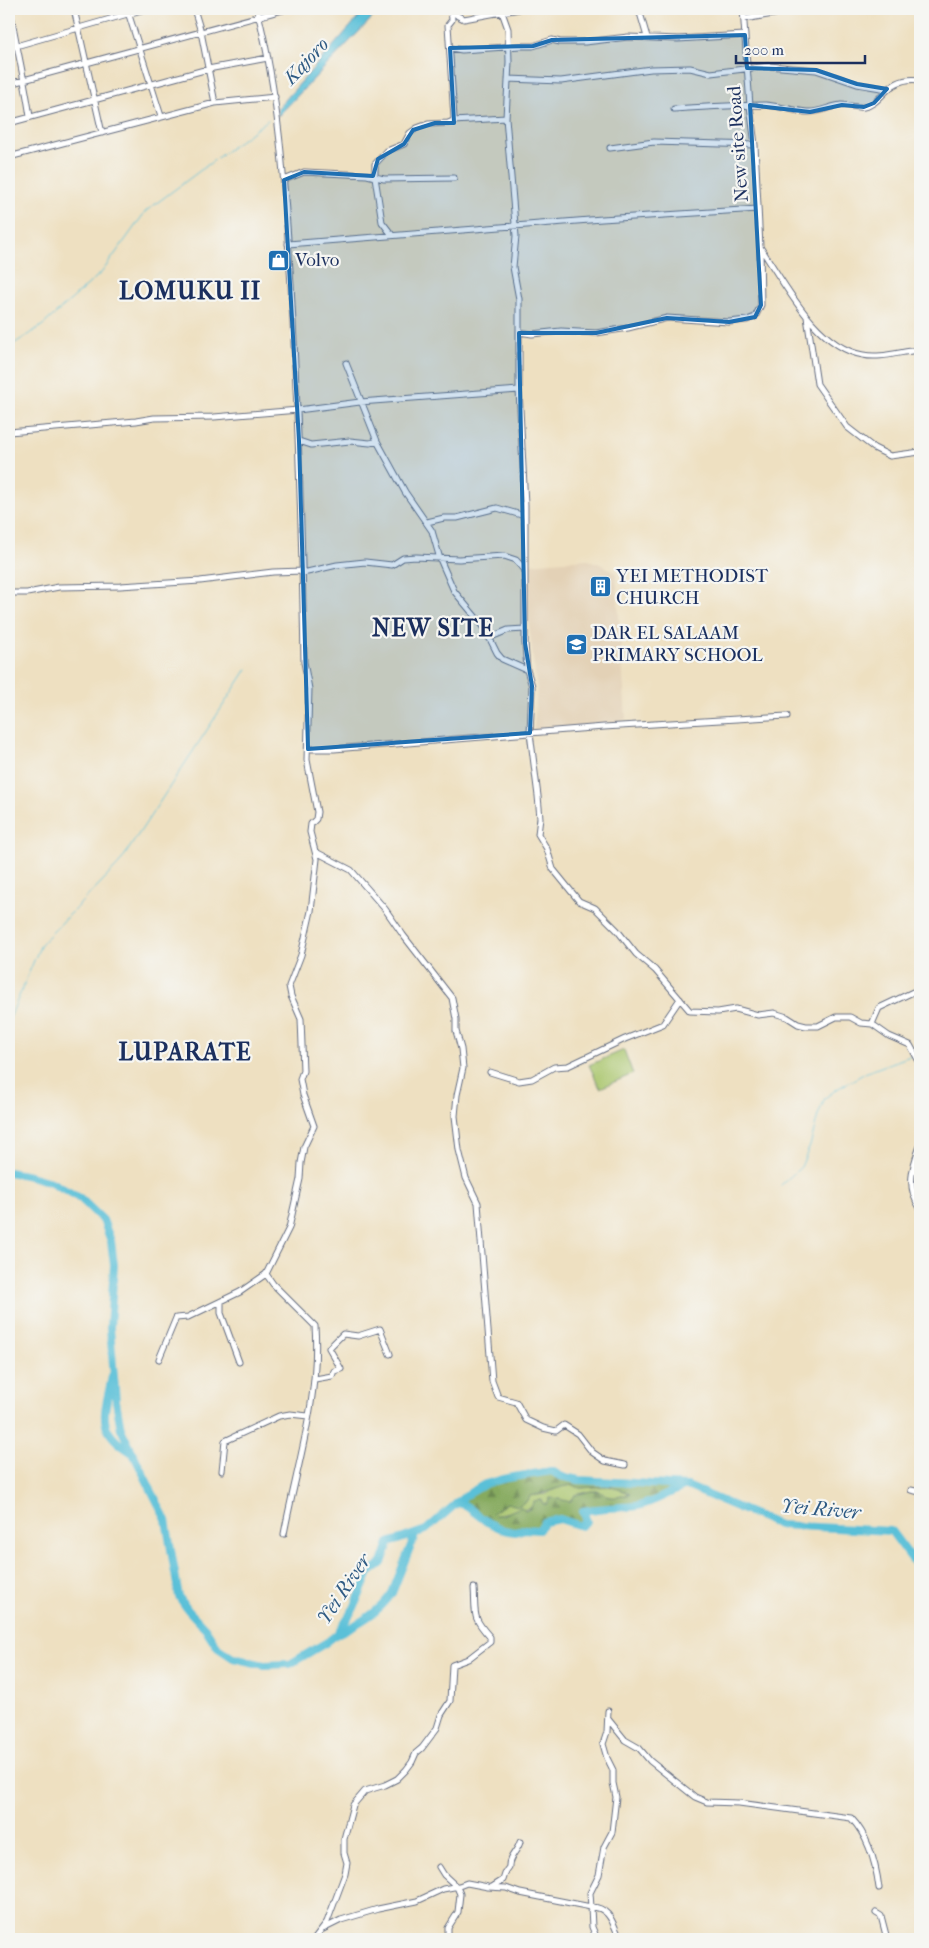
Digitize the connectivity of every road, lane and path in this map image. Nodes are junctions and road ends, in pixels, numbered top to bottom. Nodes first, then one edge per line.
1 (10, 9) edge
2 (74, 9) edge
3 (145, 9) edge
4 (194, 9) edge
5 (257, 9) edge
6 (286, 9) edge
7 (451, 9) edge
8 (519, 9) edge
9 (624, 9) edge
10 (743, 9) edge
11 (804, 9) edge
12 (834, 9) edge
13 (851, 9) edge
14 (860, 9) edge
15 (865, 9) edge
16 (888, 9) edge
17 (916, 9) edge
18 (128, 12) edge
19 (502, 12) junction
20 (260, 17) junction
21 (744, 19) junction
22 (78, 29) junction
23 (201, 32) junction
24 (745, 35) junction
25 (646, 38) junction
26 (16, 46) junction
27 (508, 47) junction
28 (9, 48) edge
29 (450, 48) junction
30 (140, 50) junction
31 (268, 58) junction
32 (87, 64) junction
33 (747, 68) junction
34 (208, 69) junction
35 (508, 79) junction
36 (25, 80) junction
37 (920, 80) edge
38 (9, 84) edge
39 (151, 84) junction
40 (886, 89) junction
41 (275, 97) junction
42 (95, 100) junction
43 (215, 103) junction
44 (750, 106) junction
45 (674, 109) dead end
46 (161, 116) junction
47 (30, 117) junction
48 (506, 118) junction
49 (452, 121) junction
50 (9, 123) edge
51 (102, 133) junction
52 (755, 145) junction
53 (610, 148) dead end
54 (9, 157) edge
55 (375, 177) junction
56 (454, 178) dead end
57 (284, 180) junction
58 (758, 209) junction
59 (514, 225) junction
60 (392, 235) junction
61 (288, 244) junction
62 (760, 247) junction
63 (806, 316) junction
64 (519, 332) junction
65 (920, 350) edge
66 (346, 363) dead end
67 (519, 390) junction
68 (360, 402) junction
69 (298, 410) junction
70 (9, 432) edge
71 (299, 441) junction
72 (377, 441) junction
73 (920, 452) edge
74 (525, 516) junction
75 (427, 522) junction
76 (440, 559) junction
77 (524, 569) junction
78 (303, 572) junction
79 (9, 594) edge
80 (524, 629) junction
81 (489, 638) junction
82 (527, 670) junction
83 (787, 716) dead end
84 (530, 733) junction
85 (308, 749) junction
86 (316, 852) junction
87 (920, 992) edge
88 (680, 999) junction
89 (872, 1024) junction
90 (920, 1063) edge
91 (490, 1072) dead end
92 (920, 1146) edge
93 (920, 1208) edge
94 (266, 1274) junction
95 (221, 1301) junction
96 (390, 1354) dead end
97 (159, 1360) dead end
98 (239, 1362) dead end
99 (315, 1379) junction
100 (308, 1416) junction
101 (625, 1465) dead end
102 (222, 1471) dead end
103 (911, 1490) dead end
104 (920, 1492) edge
105 (284, 1534) dead end
106 (474, 1588) dead end
107 (608, 1711) dead end
108 (608, 1719) junction
109 (520, 1842) dead end
110 (440, 1867) dead end
111 (457, 1887) junction
112 (492, 1888) junction
113 (879, 1888) dead end
114 (591, 1907) junction
115 (876, 1913) dead end
116 (323, 1928) junction
117 (314, 1939) edge
118 (448, 1939) edge
119 (597, 1939) edge
120 (620, 1939) edge
121 (887, 1939) edge

1 - 26 street
2 - 22 street
3 - 18 street
4 - 23 street
5 - 20 street
6 - 20 street
7 - 19 street
7 - 29 street
8 - 19 street
9 - 25 street
10 - 21 street, New site Road
11 - 21 street
12 - 13 street
14 - 15 street
16 - 17 street
18 - 22 street
18 - 30 street
19 - 27 street
20 - 23 street
20 - 31 street
21 - 24 street, New site Road
22 - 26 street
22 - 32 street
23 - 30 street
23 - 34 street
24 - 25 street
24 - 33 street, New site Road
25 - 27 street
26 - 28 street
26 - 36 street
27 - 29 street
27 - 35 street
29 - 49 street
30 - 32 street
30 - 39 street
31 - 34 street
31 - 41 street
32 - 36 street
32 - 42 street
33 - 35 street
33 - 40 street
33 - 44 street, New site Road
34 - 39 street
34 - 43 street
35 - 48 street
36 - 38 street
36 - 47 street
37 - 40 street
39 - 42 street
39 - 46 street
40 - 44 street
41 - 43 street
41 - 57 street
42 - 47 street
42 - 51 street
43 - 46 street
44 - 45 street
44 - 52 street, New site Road
46 - 51 street
47 - 50 street
48 - 49 street
48 - 59 street
49 - 55 street
51 - 54 street
52 - 53 street
52 - 58 street, New site Road
55 - 56 street
55 - 57 street
55 - 60 street
57 - 61 street
58 - 59 street
58 - 62 street, New site Road
59 - 60 street
59 - 64 street
60 - 61 street
61 - 69 street
62 - 63 street
62 - 64 street, New site Road
63 - 65 street
63 - 73 street
64 - 67 street
66 - 68 street
67 - 68 street
67 - 74 street
68 - 69 street
68 - 72 street
69 - 70 street
69 - 71 street
71 - 72 street
71 - 78 street
72 - 75 street
74 - 75 street
74 - 77 street
75 - 76 street
76 - 77 street
76 - 78 street
76 - 81 street
77 - 80 street
78 - 79 street
78 - 85 street
80 - 81 street
80 - 82 street
81 - 82 street
82 - 84 street
83 - 84 street
84 - 85 street
84 - 88 street
85 - 86 street
86 - 94 street
86 - 101 street
87 - 89 street
88 - 89 street
88 - 91 street
89 - 90 street
92 - 93 street
94 - 95 street
94 - 99 street
95 - 97 street
95 - 98 street
96 - 99 street
99 - 100 street
100 - 102 street
100 - 105 street
103 - 104 street
106 - 116 street
107 - 108 street
108 - 113 street
108 - 114 street
109 - 112 street
110 - 111 street
111 - 112 street
111 - 116 street
111 - 118 street
112 - 114 street
114 - 119 street
114 - 120 street
115 - 121 street
116 - 117 street

